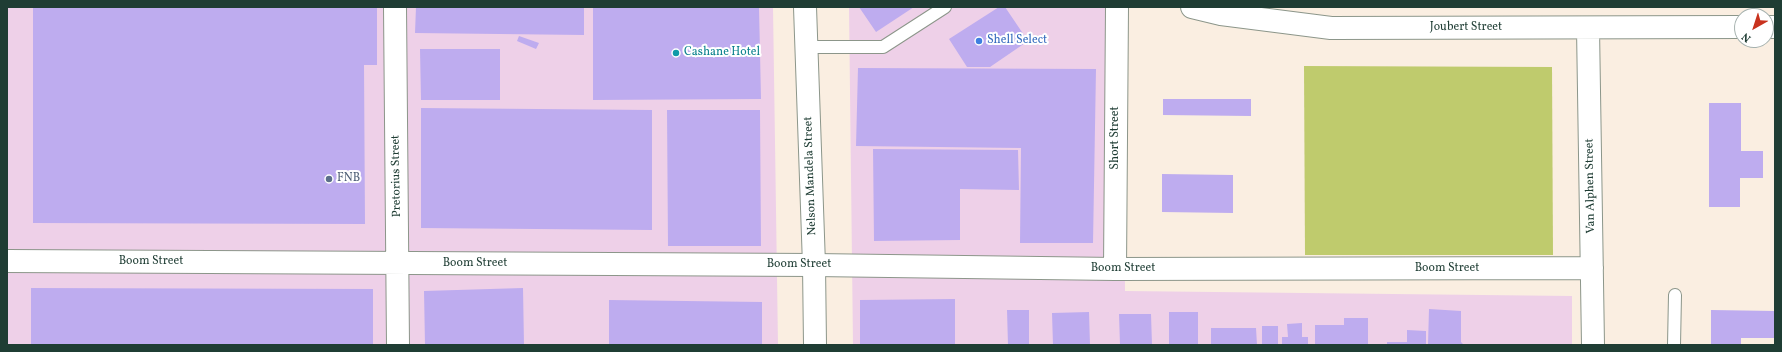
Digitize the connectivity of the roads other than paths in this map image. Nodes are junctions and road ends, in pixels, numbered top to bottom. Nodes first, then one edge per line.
1 (396, 7) edge
2 (805, 7) edge
3 (945, 7) edge
4 (1117, 7) edge
5 (1192, 7) edge
6 (1734, 27) edge
7 (1588, 28) junction
8 (807, 47) junction
9 (7, 261) edge
10 (398, 263) junction
11 (814, 266) junction
12 (1592, 268) junction
13 (1115, 269) junction
14 (1675, 295) dead end
15 (398, 345) edge
16 (815, 345) edge
17 (1593, 345) edge
18 (1674, 345) edge

1 - 10 street, Pretorius Street
2 - 8 street, Nelson Mandela Street
3 - 8 lane
4 - 13 street, Short Street
5 - 7 street, Joubert Street
6 - 7 street, Joubert Street
7 - 12 street, Van Alphen Street
8 - 11 street, Nelson Mandela Street
9 - 10 street, Boom Street
10 - 11 street, Boom Street
10 - 15 street, Pretorius Street
11 - 13 street, Boom Street
11 - 16 street, Nelson Mandela Street
12 - 13 street, Boom Street
12 - 17 street, Van Alphen Street
14 - 18 lane

